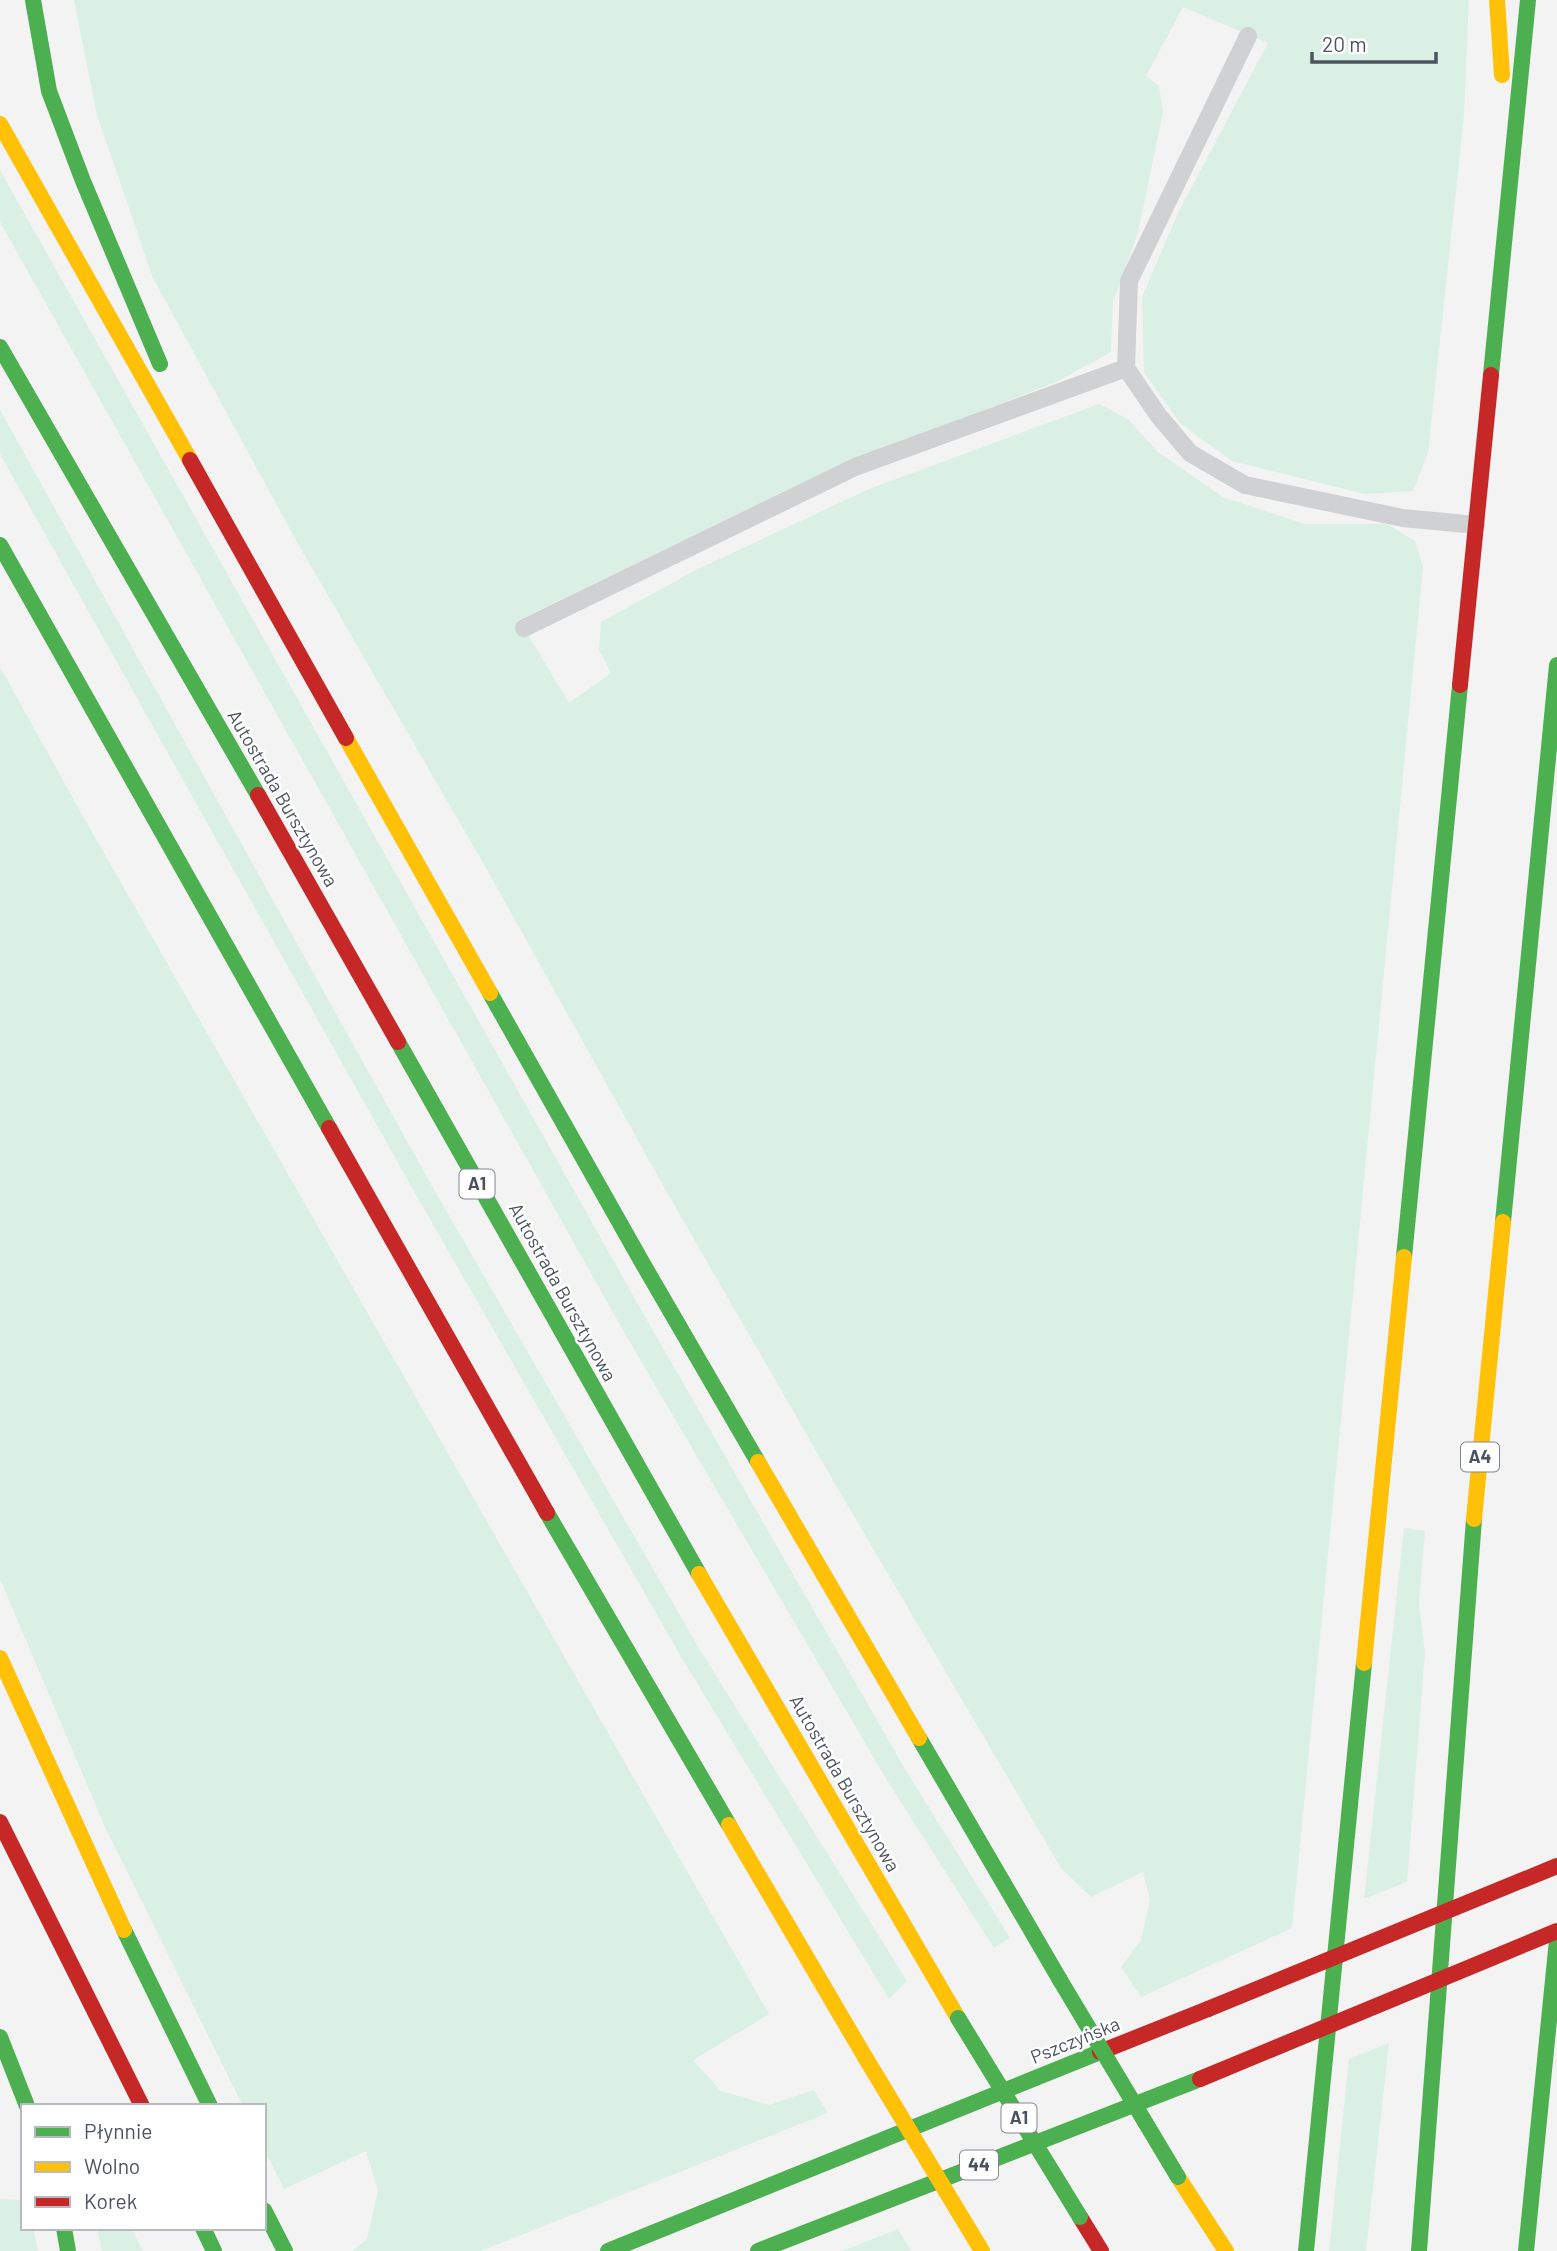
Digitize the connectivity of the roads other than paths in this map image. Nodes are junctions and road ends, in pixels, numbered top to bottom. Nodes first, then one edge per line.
1 (33, 0) edge
2 (1497, 0) edge
3 (1528, 0) edge
4 (1248, 36) dead end
5 (0, 124) edge
6 (1509, 188) junction
7 (0, 347) edge
8 (1126, 368) junction
9 (164, 373) dead end
10 (174, 399) dead end
11 (1476, 525) junction
12 (228, 527) junction
13 (0, 545) edge
14 (524, 628) dead end
15 (1557, 665) edge
16 (0, 1658) edge
17 (0, 1822) edge
18 (1557, 1866) edge
19 (1557, 1931) edge
20 (1557, 1940) edge
21 (0, 2037) edge
22 (26, 2104) edge
23 (141, 2104) edge
24 (209, 2104) edge
25 (266, 2214) edge
26 (64, 2230) edge
27 (204, 2230) edge
28 (68, 2251) edge
29 (214, 2251) edge
30 (285, 2251) edge
31 (608, 2251) edge
32 (758, 2251) edge
33 (982, 2251) edge
34 (1101, 2251) edge
35 (1226, 2251) edge
36 (1306, 2251) edge
37 (1419, 2251) edge
38 (1526, 2251) edge

1 - 9 main road
2 - 6 main road
3 - 6 main road
4 - 8 lane
5 - 12 main road
6 - 11 main road
7 - 34 main road, Autostrada Bursztynowa / A1, bridge
8 - 11 lane
8 - 14 lane
10 - 12 main road
11 - 36 main road
12 - 35 main road, bridge
13 - 33 main road, bridge
15 - 37 main road, A4
16 - 24 main road
17 - 23 main road
18 - 31 main road, Pszczyńska, bridge
19 - 32 main road, 44, bridge
20 - 38 main road
21 - 22 main road
25 - 30 main road
26 - 28 main road
27 - 29 main road

